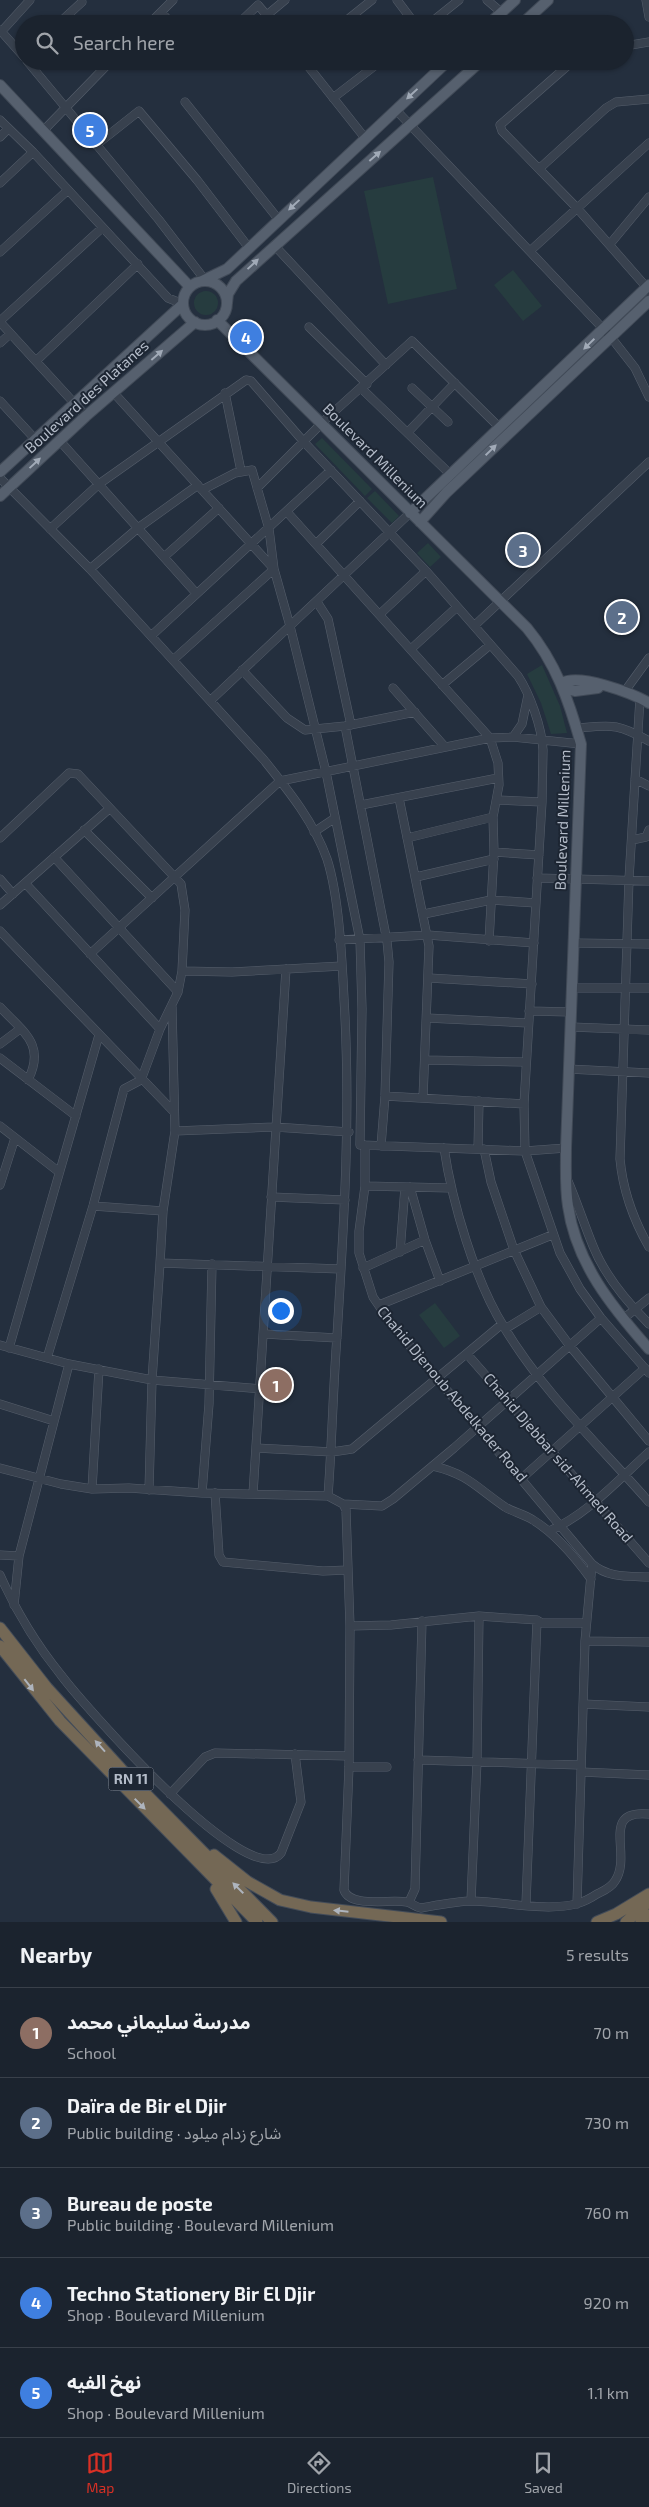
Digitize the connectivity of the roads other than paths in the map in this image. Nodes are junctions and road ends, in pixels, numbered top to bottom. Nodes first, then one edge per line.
1 (30, 0) edge
2 (173, 0) edge
3 (285, 0) edge
4 (372, 0) edge
5 (397, 0) edge
6 (459, 0) edge
7 (487, 0) edge
8 (514, 0) edge
9 (548, 0) edge
10 (646, 0) edge
11 (82, 2) dead end
12 (161, 12) junction
13 (502, 12) junction
14 (16, 15) edge
15 (68, 15) edge
16 (158, 15) edge
17 (164, 15) edge
18 (247, 15) edge
19 (267, 15) joint
20 (353, 15) edge
21 (408, 15) edge
22 (440, 15) edge
23 (499, 15) edge
24 (532, 15) edge
25 (15, 16) edge
26 (649, 17) edge
27 (1, 31) edge
28 (649, 42) edge
29 (634, 44) edge
30 (15, 47) edge
31 (34, 70) edge
32 (102, 70) edge
33 (311, 70) edge
34 (369, 70) edge
35 (438, 70) edge
36 (470, 70) edge
37 (563, 70) edge
38 (0, 85) edge
39 (333, 98) junction
40 (649, 99) edge
41 (185, 102) dead end
42 (64, 108) junction
43 (396, 110) junction
44 (0, 120) edge
45 (410, 126) junction
46 (8, 129) junction
47 (42, 131) junction
48 (0, 137) edge
49 (365, 138) junction
50 (649, 143) edge
51 (96, 145) junction
52 (33, 152) junction
53 (540, 168) junction
54 (0, 183) edge
55 (67, 191) junction
56 (649, 197) edge
57 (577, 208) junction
58 (279, 220) junction
59 (102, 228) junction
60 (610, 244) junction
61 (274, 245) junction
62 (249, 248) junction
63 (530, 251) junction
64 (0, 252) edge
65 (138, 264) junction
66 (203, 280) junction
67 (190, 287) junction
68 (648, 288) edge
69 (649, 301) edge
70 (226, 303) junction
71 (183, 304) junction
72 (218, 320) junction
73 (0, 321) edge
74 (195, 322) junction
75 (310, 327) dead end
76 (606, 333) junction
77 (10, 334) junction
78 (0, 343) edge
79 (36, 361) junction
80 (386, 365) junction
81 (455, 383) junction
82 (647, 385) edge
83 (364, 386) junction
84 (412, 388) dead end
85 (113, 392) junction
86 (225, 393) junction
87 (649, 397) edge
88 (0, 401) edge
89 (73, 403) junction
90 (431, 407) junction
91 (86, 416) junction
92 (448, 422) dead end
93 (321, 424) junction
94 (500, 428) junction
95 (408, 432) junction
96 (35, 439) junction
97 (59, 440) junction
98 (304, 442) junction
99 (160, 443) junction
100 (649, 462) edge
101 (331, 470) junction
102 (241, 471) junction
103 (0, 472) edge
104 (451, 475) junction
105 (0, 478) edge
106 (99, 484) junction
107 (200, 487) junction
108 (9, 488) junction
109 (257, 488) junction
110 (0, 496) edge
111 (360, 501) junction
112 (219, 508) junction
113 (287, 512) junction
114 (410, 513) junction
115 (420, 522) junction
116 (138, 528) junction
117 (50, 529) junction
118 (269, 529) junction
119 (390, 533) junction
120 (252, 544) junction
121 (316, 544) junction
122 (164, 557) junction
123 (90, 569) junction
124 (274, 569) junction
125 (426, 571) junction
126 (345, 575) junction
127 (196, 594) junction
128 (500, 601) junction
129 (317, 602) junction
130 (457, 607) junction
131 (380, 614) junction
132 (290, 626) junction
133 (474, 626) junction
134 (151, 636) junction
135 (490, 645) junction
136 (411, 649) junction
137 (649, 658) edge
138 (173, 660) junction
139 (242, 670) junction
140 (556, 670) junction
141 (442, 685) junction
142 (563, 686) junction
143 (587, 686) junction
144 (392, 688) dead end
145 (625, 691) junction
146 (528, 692) junction
147 (645, 700) edge
148 (210, 701) junction
149 (415, 712) junction
150 (574, 718) junction
151 (348, 726) junction
152 (577, 728) junction
153 (316, 731) junction
154 (637, 734) junction
155 (513, 737) junction
156 (490, 738) junction
157 (542, 741) junction
158 (649, 741) edge
159 (581, 744) junction
160 (445, 747) junction
161 (353, 766) junction
162 (326, 772) junction
163 (498, 778) junction
164 (636, 779) junction
165 (280, 781) junction
166 (649, 786) edge
167 (399, 798) junction
168 (497, 800) junction
169 (542, 802) junction
170 (361, 805) junction
171 (110, 809) junction
172 (335, 818) junction
173 (493, 818) junction
174 (84, 830) junction
175 (649, 830) edge
176 (314, 832) junction
177 (0, 838) edge
178 (407, 838) junction
179 (632, 840) junction
180 (494, 855) junction
181 (539, 856) junction
182 (54, 857) junction
183 (416, 877) junction
184 (175, 878) junction
185 (537, 878) junction
186 (0, 879) edge
187 (577, 879) junction
188 (629, 879) junction
189 (649, 881) edge
190 (25, 883) junction
191 (13, 894) junction
192 (152, 898) junction
193 (491, 900) junction
194 (536, 903) junction
195 (0, 905) edge
196 (424, 914) junction
197 (120, 926) junction
198 (0, 932) edge
199 (428, 935) junction
200 (386, 936) junction
201 (339, 940) junction
202 (360, 940) junction
203 (489, 941) junction
204 (534, 943) junction
205 (574, 943) junction
206 (649, 944) edge
207 (626, 945) junction
208 (90, 954) junction
209 (342, 966) junction
210 (286, 969) junction
211 (182, 971) junction
212 (429, 978) junction
213 (532, 984) junction
214 (572, 988) junction
215 (625, 988) junction
216 (649, 990) edge
217 (178, 992) junction
218 (0, 1007) edge
219 (172, 1007) junction
220 (529, 1011) junction
221 (571, 1012) junction
222 (427, 1018) junction
223 (528, 1023) junction
224 (571, 1027) junction
225 (20, 1029) junction
226 (160, 1029) junction
227 (623, 1029) junction
228 (649, 1030) edge
229 (99, 1035) junction
230 (0, 1044) edge
231 (0, 1058) edge
232 (425, 1060) junction
233 (526, 1062) junction
234 (568, 1069) junction
235 (621, 1072) junction
236 (649, 1073) edge
237 (28, 1080) junction
238 (141, 1080) junction
239 (386, 1096) junction
240 (423, 1098) junction
241 (479, 1101) junction
242 (524, 1104) junction
243 (174, 1112) junction
244 (76, 1116) junction
245 (0, 1126) edge
246 (275, 1127) junction
247 (174, 1130) junction
248 (349, 1132) junction
249 (15, 1138) junction
250 (348, 1143) junction
251 (362, 1145) junction
252 (381, 1146) junction
253 (444, 1148) junction
254 (566, 1148) junction
255 (481, 1149) junction
256 (525, 1151) junction
257 (59, 1172) junction
258 (566, 1176) junction
259 (0, 1185) edge
260 (365, 1186) junction
261 (408, 1187) junction
262 (451, 1188) junction
263 (271, 1197) junction
264 (345, 1200) junction
265 (93, 1206) junction
266 (163, 1211) junction
267 (552, 1235) junction
268 (425, 1240) junction
269 (649, 1247) edge
270 (514, 1250) junction
271 (400, 1252) junction
272 (160, 1262) junction
273 (212, 1264) junction
274 (268, 1266) junction
275 (476, 1266) junction
276 (342, 1268) junction
277 (363, 1268) junction
278 (440, 1281) junction
279 (649, 1298) edge
280 (379, 1305) junction
281 (541, 1307) junction
282 (634, 1310) junction
283 (601, 1318) junction
284 (623, 1320) junction
285 (649, 1324) edge
286 (503, 1327) junction
287 (264, 1334) junction
288 (336, 1338) junction
289 (0, 1345) edge
290 (570, 1346) junction
291 (9, 1348) junction
292 (649, 1349) edge
293 (467, 1354) junction
294 (47, 1358) junction
295 (69, 1364) junction
296 (99, 1369) junction
297 (647, 1370) edge
298 (537, 1375) junction
299 (438, 1379) junction
300 (152, 1380) junction
301 (209, 1383) junction
302 (261, 1389) junction
303 (611, 1397) junction
304 (508, 1400) junction
305 (0, 1404) edge
306 (54, 1421) junction
307 (580, 1425) junction
308 (478, 1426) junction
309 (649, 1441) edge
310 (256, 1448) junction
311 (552, 1450) junction
312 (332, 1452) junction
313 (649, 1452) edge
314 (433, 1466) junction
315 (0, 1468) edge
316 (625, 1474) junction
317 (37, 1477) junction
318 (522, 1478) junction
319 (92, 1489) junction
320 (149, 1490) junction
321 (202, 1493) junction
322 (215, 1494) junction
323 (253, 1494) junction
324 (328, 1496) junction
325 (596, 1500) junction
326 (649, 1502) edge
327 (343, 1504) junction
328 (562, 1526) junction
329 (549, 1531) junction
330 (0, 1555) edge
331 (19, 1556) junction
332 (592, 1564) junction
333 (649, 1564) edge
334 (348, 1570) junction
335 (0, 1575) edge
336 (649, 1577) edge
337 (591, 1579) junction
338 (14, 1606) junction
339 (479, 1616) junction
340 (537, 1620) junction
341 (422, 1621) junction
342 (586, 1623) junction
343 (350, 1626) junction
344 (0, 1628) edge
345 (585, 1641) junction
346 (649, 1642) edge
347 (0, 1646) edge
348 (583, 1704) junction
349 (649, 1707) edge
350 (295, 1754) junction
351 (349, 1756) junction
352 (418, 1760) junction
353 (477, 1761) junction
354 (533, 1763) junction
355 (387, 1766) dead end
356 (349, 1767) junction
357 (581, 1769) junction
358 (649, 1775) edge
359 (170, 1794) junction
360 (163, 1813) junction
361 (649, 1814) edge
362 (197, 1861) junction
363 (649, 1894) edge
364 (471, 1901) junction
365 (409, 1902) junction
366 (649, 1902) edge
367 (526, 1904) junction
368 (577, 1904) junction
369 (649, 1915) edge
370 (236, 1922) edge
371 (257, 1922) edge
372 (272, 1922) edge
373 (442, 1922) edge
374 (597, 1922) edge
375 (626, 1922) edge
376 (641, 1922) edge

1 - 14 street
2 - 12 street
3 - 19 street
4 - 20 street
5 - 21 street
6 - 22 street
7 - 13 street
8 - 13 main road
9 - 24 main road
10 - 26 street
11 - 15 street
12 - 16 street
12 - 17 street
13 - 23 main road
18 - 19 street
25 - 27 street
27 - 30 street
28 - 29 street
31 - 42 street
32 - 42 street
33 - 39 street
34 - 39 street
35 -> 43 main road
36 - 45 main road
37 - 53 street
38 - 47 main road
39 - 49 street
40 - 53 street
41 - 58 street
42 - 47 street
42 - 51 street
43 - 45 street
43 - 49 main road
44 - 46 street
61 -> 45 main road
45 - 63 street
46 - 48 street
46 - 52 street
47 - 67 main road
49 -> 58 main road
50 - 57 street
51 - 62 street
51 - 66 street
52 - 54 street
52 - 55 street
53 - 57 street
55 - 59 street
55 - 64 street
56 - 60 street
57 - 60 street
57 - 63 street
58 - 62 main road
59 - 65 street
59 - 73 street
60 - 68 street
70 -> 61 main road
61 - 80 street
62 - 66 main road
63 - 76 street
65 - 71 street
65 - 79 street
66 - 67 main road
66 - 70 main road
67 - 71 main road
68 - 76 main road
69 - 76 main road
70 - 72 main road
71 - 74 main road
71 - 89 main road, Boulevard des Platanes
72 - 74 main road
72 - 93 main road, Boulevard Millenium
73 - 77 street
85 -> 74 main road, Boulevard des Platanes
75 - 83 street
76 - 82 street
76 -> 94 main road
115 -> 76 main road
77 - 78 street
77 - 79 street
79 - 89 street
80 - 81 street
80 - 83 street
81 - 90 street
81 - 94 street
82 - 87 street
83 - 93 street
83 - 95 street
84 - 90 street
85 - 91 main road, Boulevard des Platanes
85 - 99 street
86 - 98 street
86 - 99 street
86 - 102 street
88 - 96 street
89 - 91 street
89 - 96 main road, Boulevard des Platanes
90 - 92 street
90 - 95 street
91 - 97 main road, Boulevard des Platanes
93 - 98 street
93 - 114 main road, Boulevard Millenium
94 - 104 main road
95 - 104 street
96 - 103 main road, Boulevard des Platanes
97 - 106 street
108 -> 97 main road, Boulevard des Platanes
98 - 101 street
98 - 109 street
99 - 106 street
99 - 107 street
100 - 128 street
101 - 111 street
101 - 113 street
102 - 107 street
102 - 109 street, Chahid Djenoub Abdelkader Road
104 - 114 main road
105 - 108 street
106 - 116 street
106 - 117 street
107 - 112 street
107 - 116 street
108 - 110 main road, Boulevard des Platanes
108 - 117 street
109 - 118 street, Chahid Djenoub Abdelkader Road
111 - 119 street
111 - 121 street
112 - 120 street
112 - 122 street
113 - 118 street
113 - 121 street
114 - 115 main road, Boulevard Millenium
114 - 119 street
115 - 128 main road, Boulevard Millenium
116 - 122 street
116 - 123 street
117 - 123 street
118 - 120 street
118 - 124 street, Chahid Djenoub Abdelkader Road
119 - 125 street
119 - 126 street
120 - 124 street
120 - 127 street
121 - 126 street
122 - 127 street
123 - 134 street
124 - 132 street, Chahid Djenoub Abdelkader Road
124 - 138 street
125 - 130 street
125 - 131 street
126 - 129 street
126 - 131 street
127 - 134 street
128 - 133 street
128 - 140 main road, Boulevard Millenium
129 - 132 street
129 - 151 street
130 - 133 street
130 - 136 street
131 - 136 street
132 - 139 street
132 - 153 street, Chahid Djenoub Abdelkader Road
133 - 135 street
134 - 138 street
135 - 141 street
135 - 146 street
136 - 141 street
137 - 145 street
138 - 148 street
139 - 148 street
139 - 153 street
140 - 142 main road, Boulevard Millenium
140 - 143 main road
141 - 156 street
142 - 143 main road
142 - 150 main road, Boulevard Millenium
143 - 145 main road
143 - 150 main road
144 - 149 street
145 - 147 main road
146 - 155 street
146 - 157 street
147 - 154 street
148 - 165 street
149 - 151 street
149 - 160 street
150 - 152 main road, Boulevard Millenium
151 - 153 street
151 - 161 street
152 - 154 street
152 - 159 main road, Boulevard Millenium
153 - 162 street, Chahid Djenoub Abdelkader Road
154 - 158 street
154 - 164 street
155 - 156 street
155 - 157 street
156 - 160 street
156 - 163 street
157 - 159 street
157 - 169 street
159 - 187 main road, Boulevard Millenium
160 - 161 street
161 - 162 street
161 - 170 street
162 - 165 street
162 - 172 street, Chahid Djenoub Abdelkader Road
163 - 167 street
163 - 168 street
164 - 166 street
164 - 179 street
165 - 176 street
165 - 184 street
167 - 170 street
167 - 178 street
168 - 169 street
168 - 173 street
169 - 181 street
170 - 200 street
171 - 174 street
171 - 177 street
171 - 184 street
172 - 176 street
172 - 202 street, Chahid Djenoub Abdelkader Road
173 - 178 street
173 - 180 street
174 - 182 street
174 - 192 street
175 - 179 street
176 - 201 street
178 - 183 street
179 - 188 street
180 - 181 street
180 - 183 street
180 - 193 street
181 - 185 street
182 - 190 street
182 - 197 street
183 - 196 street
184 - 192 street
184 - 211 street
185 - 187 street
185 - 194 street
186 - 191 street
187 - 188 street
187 - 205 main road, Boulevard Millenium
188 - 189 street
188 - 207 street
190 - 191 street
190 - 208 street
191 - 195 street
192 - 197 street
193 - 194 street
193 - 196 street
193 - 203 street
194 - 204 street
196 - 199 street
197 - 208 street
197 - 217 street
198 - 229 street
199 - 200 street
199 - 203 street
199 - 212 street
200 - 202 street
200 - 239 street
201 - 202 street
201 - 209 street
202 - 251 street, Chahid Djenoub Abdelkader Road
203 - 204 street
204 - 213 street
205 - 207 street
205 - 214 main road, Boulevard Millenium
206 - 207 street
207 - 215 street
208 - 226 street
209 - 210 street
209 - 248 street
210 - 211 street
210 - 246 street
211 - 217 street
212 - 213 street
212 - 222 street
213 - 220 street
214 - 215 street
214 - 221 main road, Boulevard Millenium
215 - 216 street
215 - 227 street
217 - 219 street
218 - 225 street
219 - 226 street
219 - 243 street
220 - 221 street
220 - 223 street
221 - 224 main road, Boulevard Millenium
222 - 223 street
222 - 232 street
223 - 233 street
224 - 227 street
224 - 234 main road, Boulevard Millenium
225 - 230 street
225 - 237 street
226 - 238 street
227 - 228 street
227 - 235 street
229 - 238 street
229 - 244 street
231 - 237 street
232 - 233 street
232 - 240 street
233 - 242 street
234 - 235 street
234 - 254 main road, Boulevard Millenium
235 - 236 street
235 - 269 street
237 - 244 street
238 - 243 street
238 - 265 street
239 - 240 street
239 - 252 street
240 - 241 street
241 - 242 street
241 - 255 street
242 - 256 street
243 - 247 street
244 - 257 street
245 - 249 street
246 - 247 street
246 - 248 street
246 - 263 street
247 - 266 street
248 - 250 street
249 - 257 street
249 - 259 street
250 - 251 street
250 - 264 street
251 - 252 street
251 - 260 street, Chahid Djenoub Abdelkader Road
252 - 253 street
253 - 255 street
253 - 262 street
254 - 256 street
254 - 258 main road, Boulevard Millenium
255 - 256 street
255 - 270 street
256 - 267 street
257 - 291 street
258 - 282 street
258 - 284 main road, Boulevard Millenium
260 - 261 street
260 - 277 street, Chahid Djenoub Abdelkader Road
261 - 262 street
261 - 268 street
261 - 271 street
262 - 275 street
263 - 264 street
263 - 274 street
264 - 276 street
265 - 266 street
265 - 294 street
266 - 272 street
267 - 270 street
267 - 283 street
268 - 271 street
268 - 278 street
270 - 275 street
270 - 281 street
271 - 277 street
272 - 273 street
272 - 300 street
273 - 274 street
273 - 301 street
274 - 276 street
274 - 287 street
275 - 278 street
275 - 286 street
276 - 288 street
277 - 280 street, Chahid Djenoub Abdelkader Road
278 - 280 street
279 - 282 street
280 - 299 street, Chahid Djenoub Abdelkader Road
281 - 286 street
281 - 290 street
282 - 284 street
282 - 285 street
283 - 290 street
283 - 297 street
284 - 292 main road, Boulevard Millenium
286 - 293 street
286 - 298 street
287 - 288 street
287 - 302 street
288 - 312 street
289 - 291 street
290 - 298 street
290 - 303 street
291 - 294 street
293 - 299 street
293 - 304 street, Chahid Djebbar sid-Ahmed Road
294 - 295 street
295 - 296 street
295 - 306 street
296 - 300 street
296 - 319 street
297 - 303 street
298 - 304 street
298 - 307 street
299 - 308 street, Chahid Djenoub Abdelkader Road
299 - 312 street
300 - 301 street
300 - 320 street
301 - 302 street
301 - 321 street
302 - 310 street
303 - 307 street
303 - 309 street
304 - 308 street
304 - 311 street, Chahid Djebbar sid-Ahmed Road
305 - 306 street
306 - 317 street
307 - 311 street
307 - 316 street
308 - 314 street
308 - 318 street, Chahid Djenoub Abdelkader Road
310 - 312 street
310 - 323 street
311 - 318 street
311 - 325 street, Chahid Djebbar sid-Ahmed Road
312 - 324 street
313 - 316 street
314 - 327 street
314 - 329 street
315 - 317 street
316 - 325 street
316 - 326 street
317 - 319 street
317 - 331 street
318 - 328 street, Chahid Djenoub Abdelkader Road
319 - 320 street
320 - 321 street
321 - 322 street
322 - 323 street
322 - 334 street
323 - 324 street
324 - 327 street
325 - 328 street
325 - 333 street, Chahid Djebbar sid-Ahmed Road
327 - 334 street
328 - 329 street
328 - 332 street, Chahid Djenoub Abdelkader Road
329 - 337 street
330 - 331 street
331 - 338 street
332 - 336 street
332 - 337 street
334 - 343 street
335 - 338 street
337 - 342 street
338 - 359 street
339 - 340 street
339 - 341 street
339 - 353 street
340 - 342 street
340 - 354 street
341 - 343 street
341 - 352 street
342 - 345 street
343 - 351 street
360 -> 344 highway, RN 11
345 - 346 street
345 - 348 street
347 -> 362 highway, RN 11
348 - 349 street
348 - 357 street
350 - 351 street
350 - 359 street
350 - 359 street
351 - 356 street
352 - 353 street
352 - 365 street
353 - 354 street
353 - 364 street
354 - 357 street
354 - 367 street
355 - 356 street
356 - 365 street
357 - 358 street
357 - 368 street
372 -> 360 highway, RN 11
373 -> 360 highway
361 - 368 street
362 - 370 highway
362 - 371 highway, RN 11
363 - 374 highway
364 - 365 street
364 - 367 street
366 - 375 highway
367 - 368 street
369 - 376 highway

